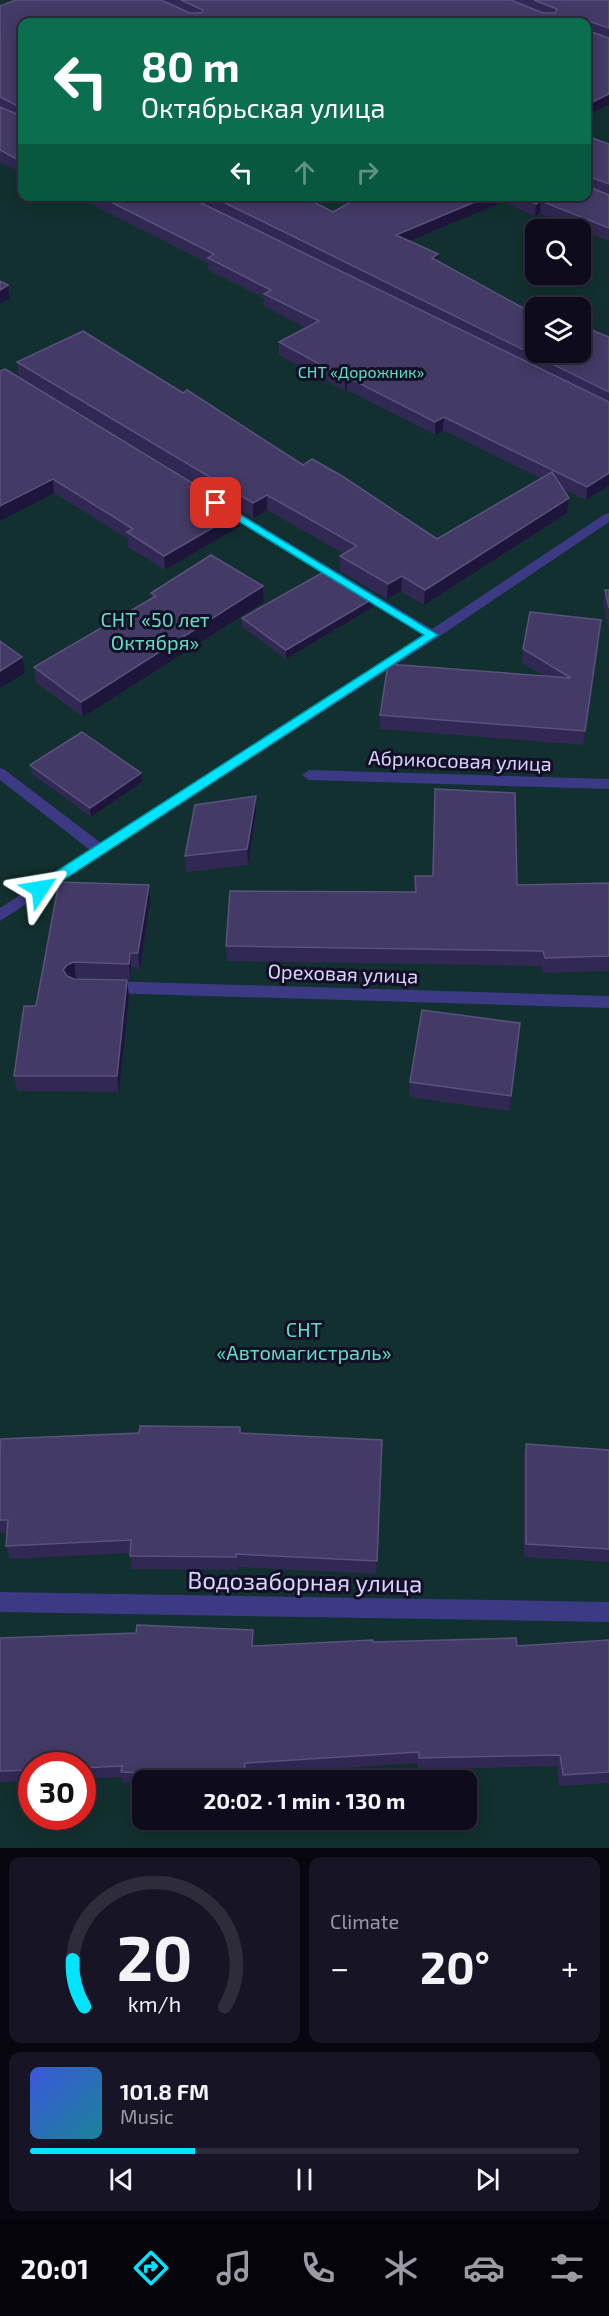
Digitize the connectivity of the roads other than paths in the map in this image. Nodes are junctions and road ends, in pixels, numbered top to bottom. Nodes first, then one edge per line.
1 (211, 500) edge
2 (609, 517) edge
3 (432, 635) junction
4 (0, 773) edge
5 (309, 775) dead end
6 (609, 784) edge
7 (100, 850) junction
8 (0, 915) edge
9 (88, 987) edge
10 (609, 1002) edge
11 (0, 1602) edge
12 (609, 1612) edge

1 - 3 street
2 - 3 street
3 - 7 street
4 - 7 street
5 - 6 street, Абрикосовая улица
7 - 8 street
9 - 10 street, Ореховая улица
11 - 12 street, Водозаборная улица

